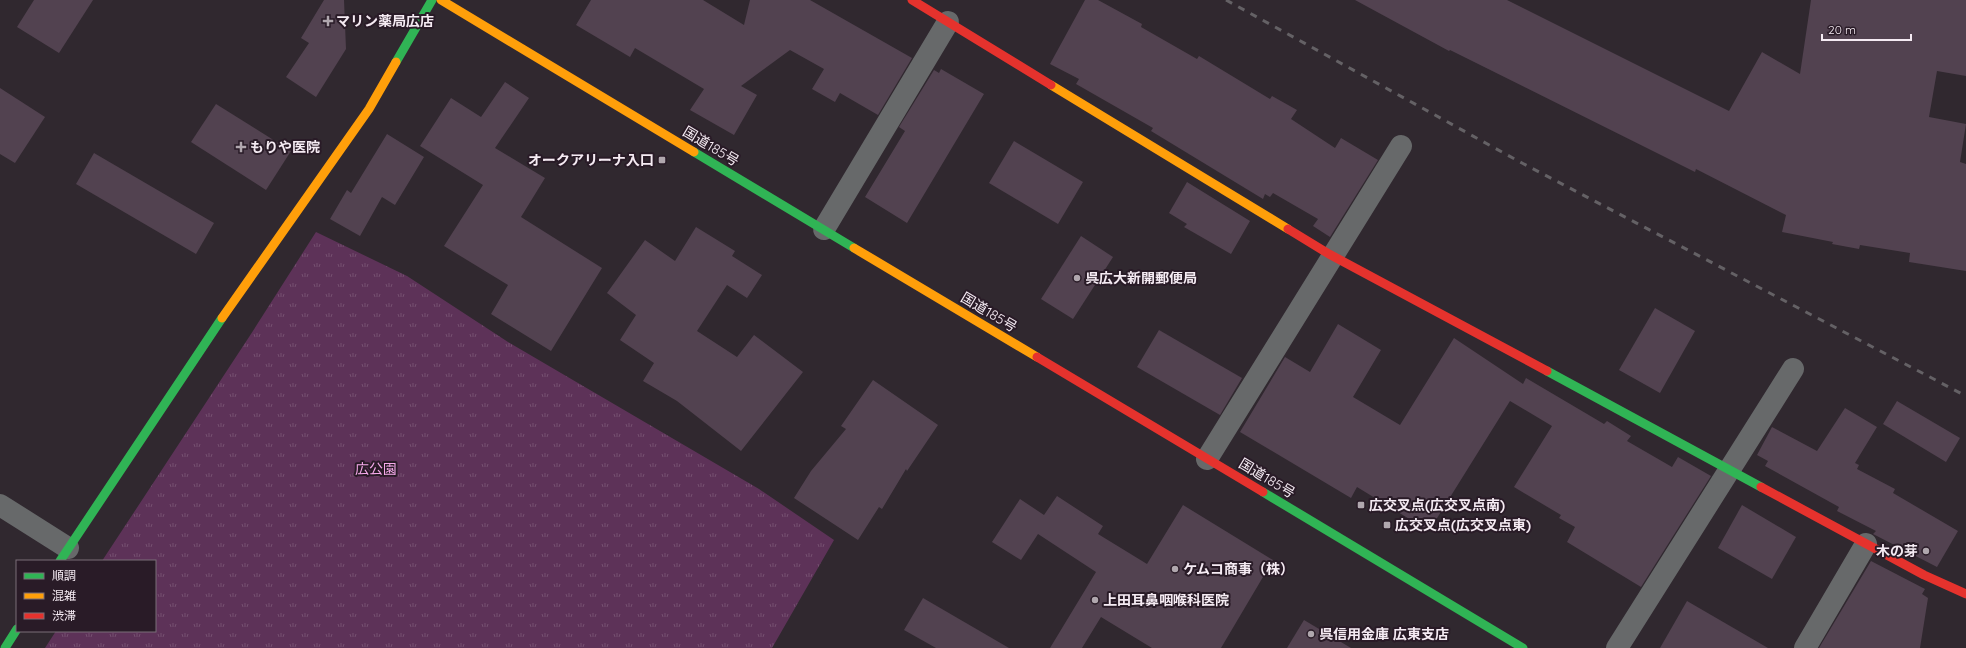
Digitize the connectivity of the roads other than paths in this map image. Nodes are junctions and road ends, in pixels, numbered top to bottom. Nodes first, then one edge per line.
1 (432, 0) edge
2 (441, 0) edge
3 (912, 0) edge
4 (948, 22) junction
5 (1401, 146) dead end
6 (824, 230) junction
7 (1333, 255) junction
8 (1793, 369) dead end
9 (1207, 459) junction
10 (1729, 470) junction
11 (0, 505) edge
12 (1866, 544) junction
13 (64, 555) edge
14 (1966, 594) edge
15 (16, 631) edge
16 (5, 648) edge
17 (1523, 648) edge
18 (1617, 648) edge
19 (1805, 648) edge

1 - 13 main road
2 - 6 main road, 国道185号
3 - 4 main road
4 - 6 street
4 - 7 main road
5 - 7 street
6 - 9 main road, 国道185号
7 - 9 street
7 - 10 main road
8 - 10 street
9 - 17 main road, 国道185号
10 - 12 main road
10 - 18 street
11 - 13 street
12 - 14 main road
12 - 19 street
15 - 16 main road

